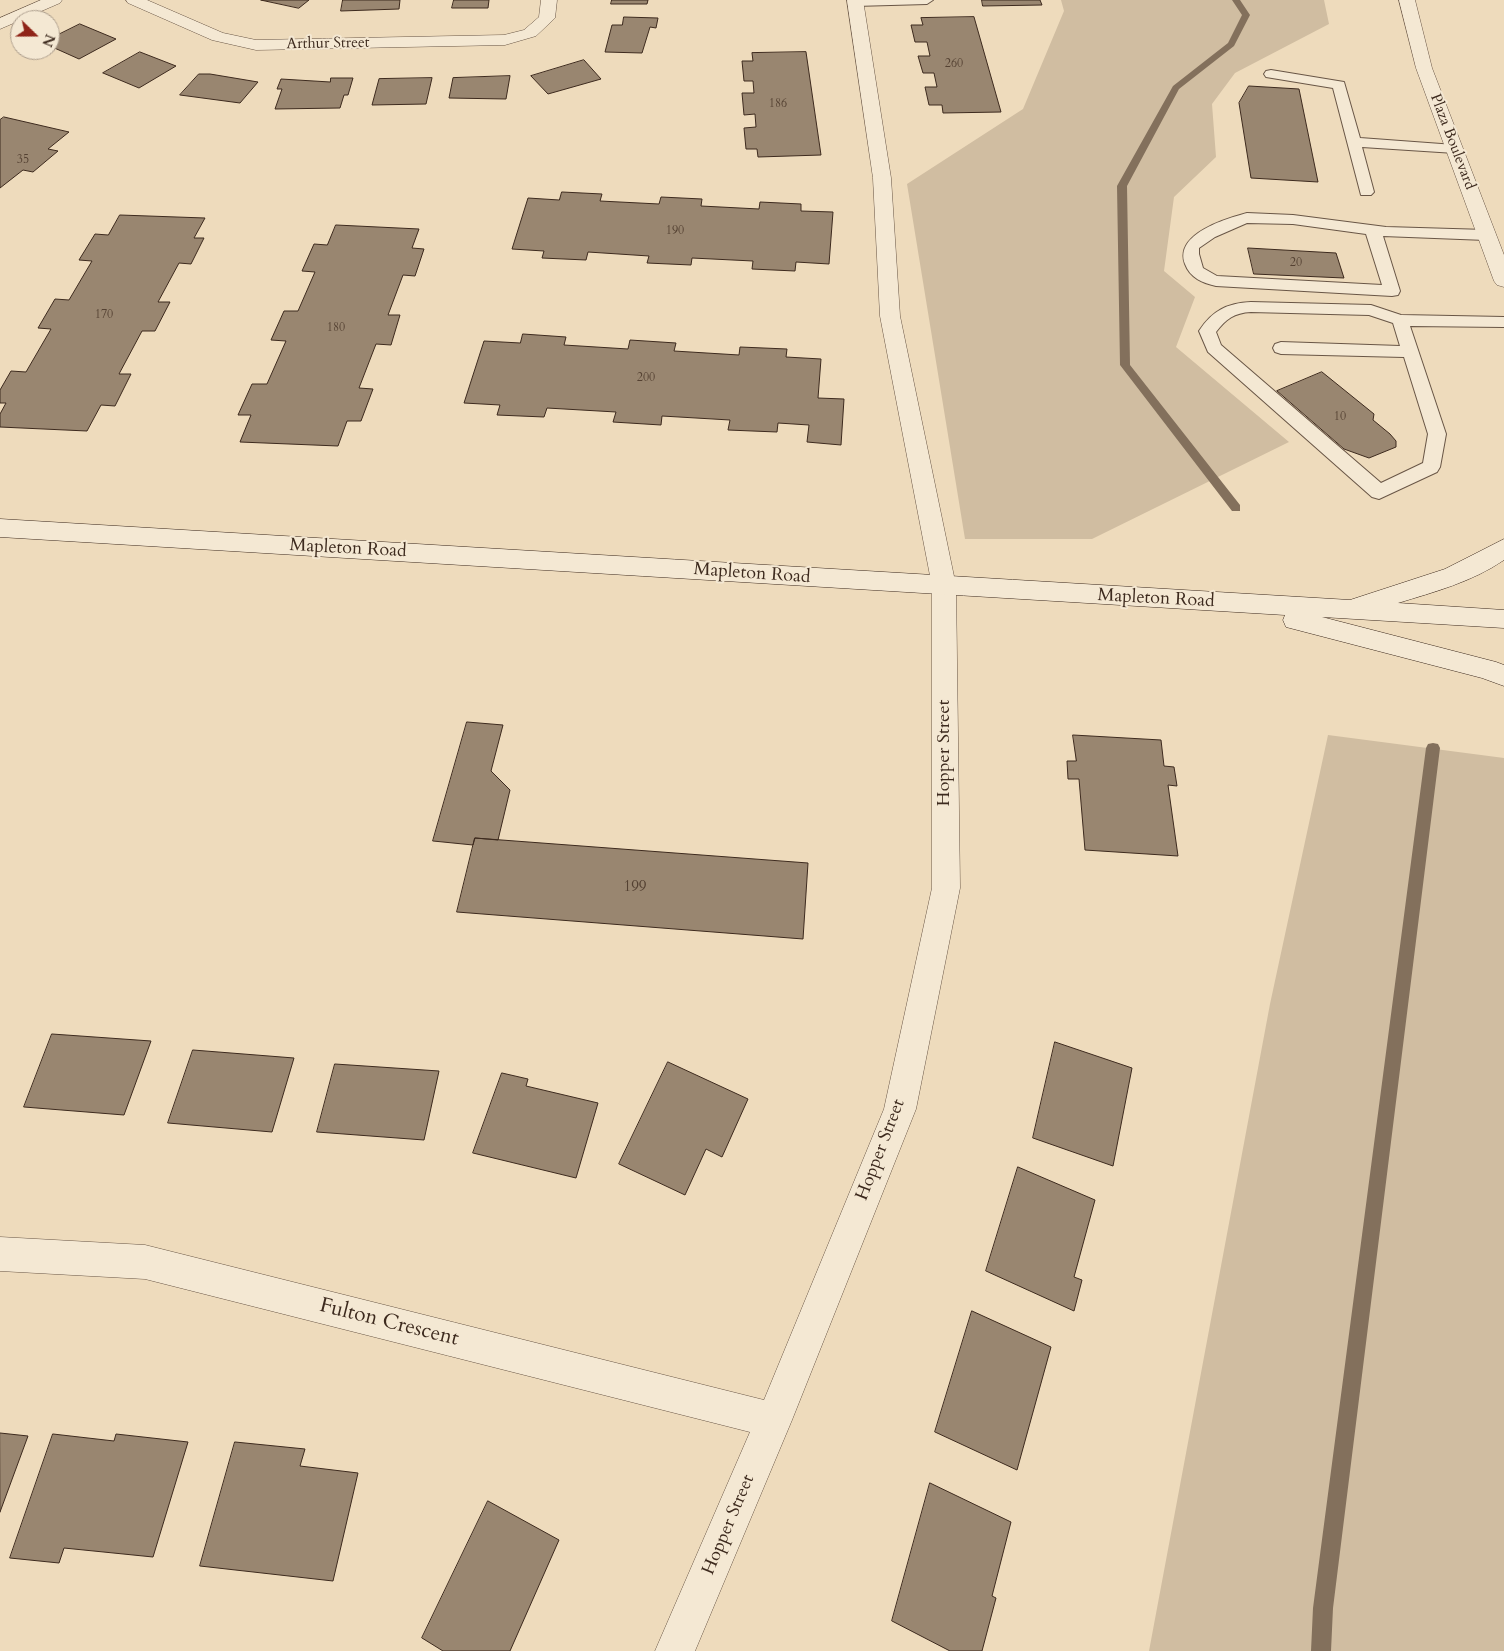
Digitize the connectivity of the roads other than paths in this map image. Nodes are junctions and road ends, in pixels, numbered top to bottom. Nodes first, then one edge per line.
1 (54, 0) edge
2 (134, 0) edge
3 (549, 0) edge
4 (927, 0) edge
5 (1407, 0) edge
6 (855, 1) edge
7 (0, 24) edge
8 (1271, 74) dead end
9 (1353, 142) junction
10 (1454, 149) junction
11 (1366, 192) dead end
12 (1504, 229) edge
13 (1373, 230) junction
14 (1486, 232) junction
15 (1504, 282) edge
16 (1400, 320) junction
17 (1504, 322) edge
18 (1282, 348) dead end
19 (1410, 352) junction
20 (0, 528) edge
21 (1504, 548) edge
22 (944, 586) junction
23 (1226, 603) junction
24 (1343, 610) junction
25 (1504, 619) edge
26 (1504, 676) edge
27 (0, 1254) edge
28 (774, 1420) junction
29 (675, 1651) edge

1 - 7 street
2 - 3 street, Arthur Street
4 - 6 lane
5 - 10 street, Plaza Boulevard
6 - 22 street, Hopper Street
8 - 9 lane
9 - 10 lane
9 - 11 lane
10 - 14 street, Plaza Boulevard
12 - 14 lane
13 - 13 lane
13 - 14 lane
14 - 15 street, Plaza Boulevard
16 - 17 lane
16 - 19 lane
16 - 19 lane
18 - 19 lane
20 - 22 street, Mapleton Road
21 - 24 street
22 - 23 street, Mapleton Road
22 - 28 street, Hopper Street
23 - 24 street, Mapleton Road
23 - 26 street
24 - 25 street, Mapleton Road
27 - 28 street, Fulton Crescent
28 - 29 street, Hopper Street

